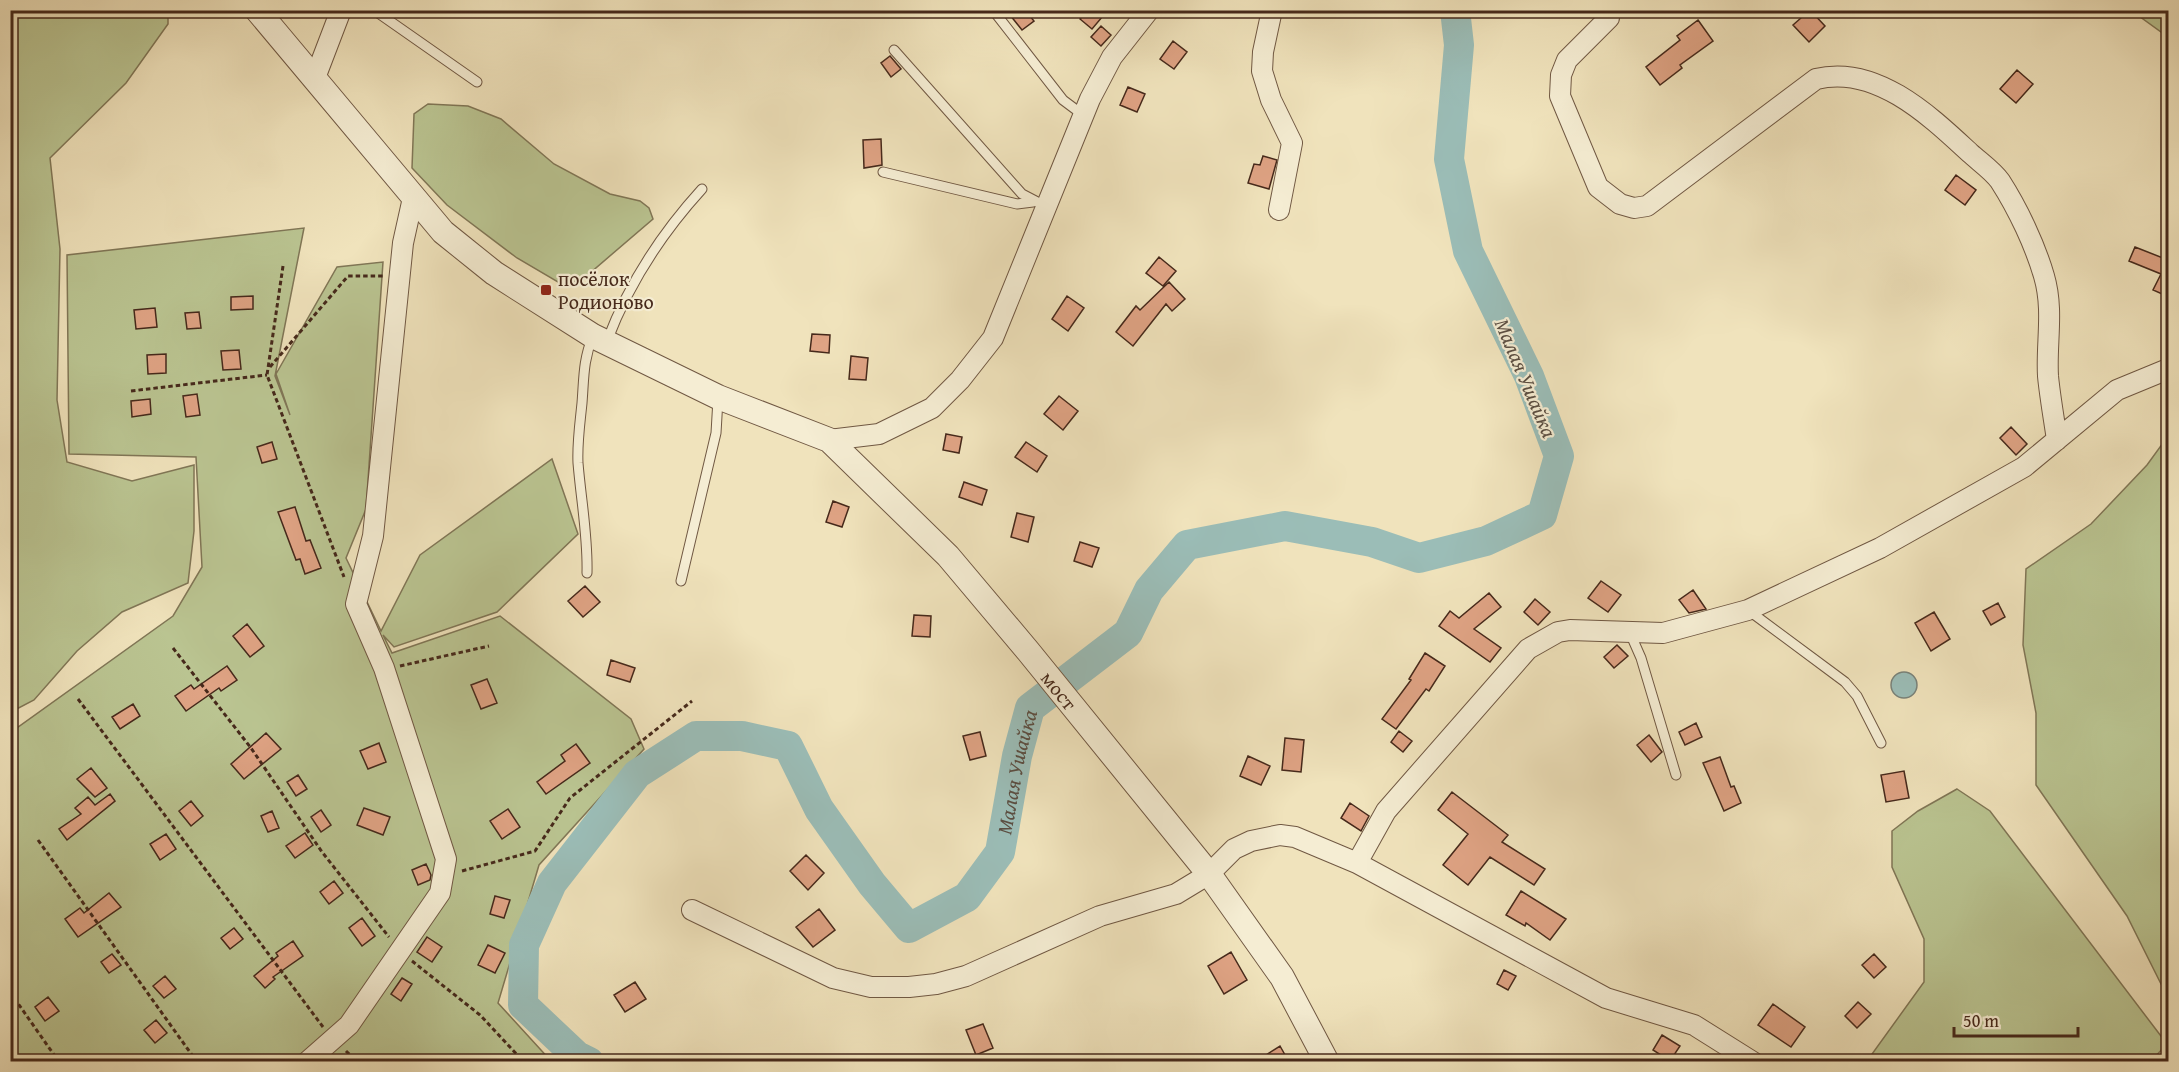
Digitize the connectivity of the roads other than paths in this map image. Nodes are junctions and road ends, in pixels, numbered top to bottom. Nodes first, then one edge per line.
1 (257, 10) edge
2 (341, 10) edge
3 (374, 10) edge
4 (993, 10) edge
5 (1272, 10) edge
6 (1138, 14) edge
7 (1609, 18) dead end
8 (894, 50) dead end
9 (315, 78) junction
10 (477, 82) dead end
11 (1083, 115) junction
12 (883, 172) dead end
13 (702, 189) dead end
14 (413, 198) junction
15 (1039, 204) junction
16 (1279, 210) dead end
17 (600, 340) junction
18 (2169, 369) edge
19 (718, 397) junction
20 (829, 440) junction
21 (2057, 440) junction
22 (586, 573) dead end
23 (681, 581) dead end
24 (1748, 610) junction
25 (1630, 633) junction
26 (1881, 743) dead end
27 (1676, 775) dead end
28 (1357, 863) junction
29 (1209, 874) junction
30 (692, 910) dead end
31 (307, 1062) edge
32 (1327, 1062) edge
33 (1753, 1062) edge

1 - 9 street
2 - 9 street
3 - 10 lane
4 - 11 lane
5 - 16 street
6 - 11 street
7 - 21 street
8 - 15 lane
9 - 14 street
11 - 15 street
12 - 15 lane
13 - 17 lane
14 - 17 street
14 - 31 street
15 - 20 street
17 - 19 street
17 - 22 lane
18 - 21 street
19 - 20 street
19 - 23 lane
20 - 29 street, мост
21 - 24 street
24 - 25 street
24 - 26 lane
25 - 27 lane
25 - 28 street
28 - 29 street
28 - 33 street
29 - 30 street
29 - 32 street, мост

